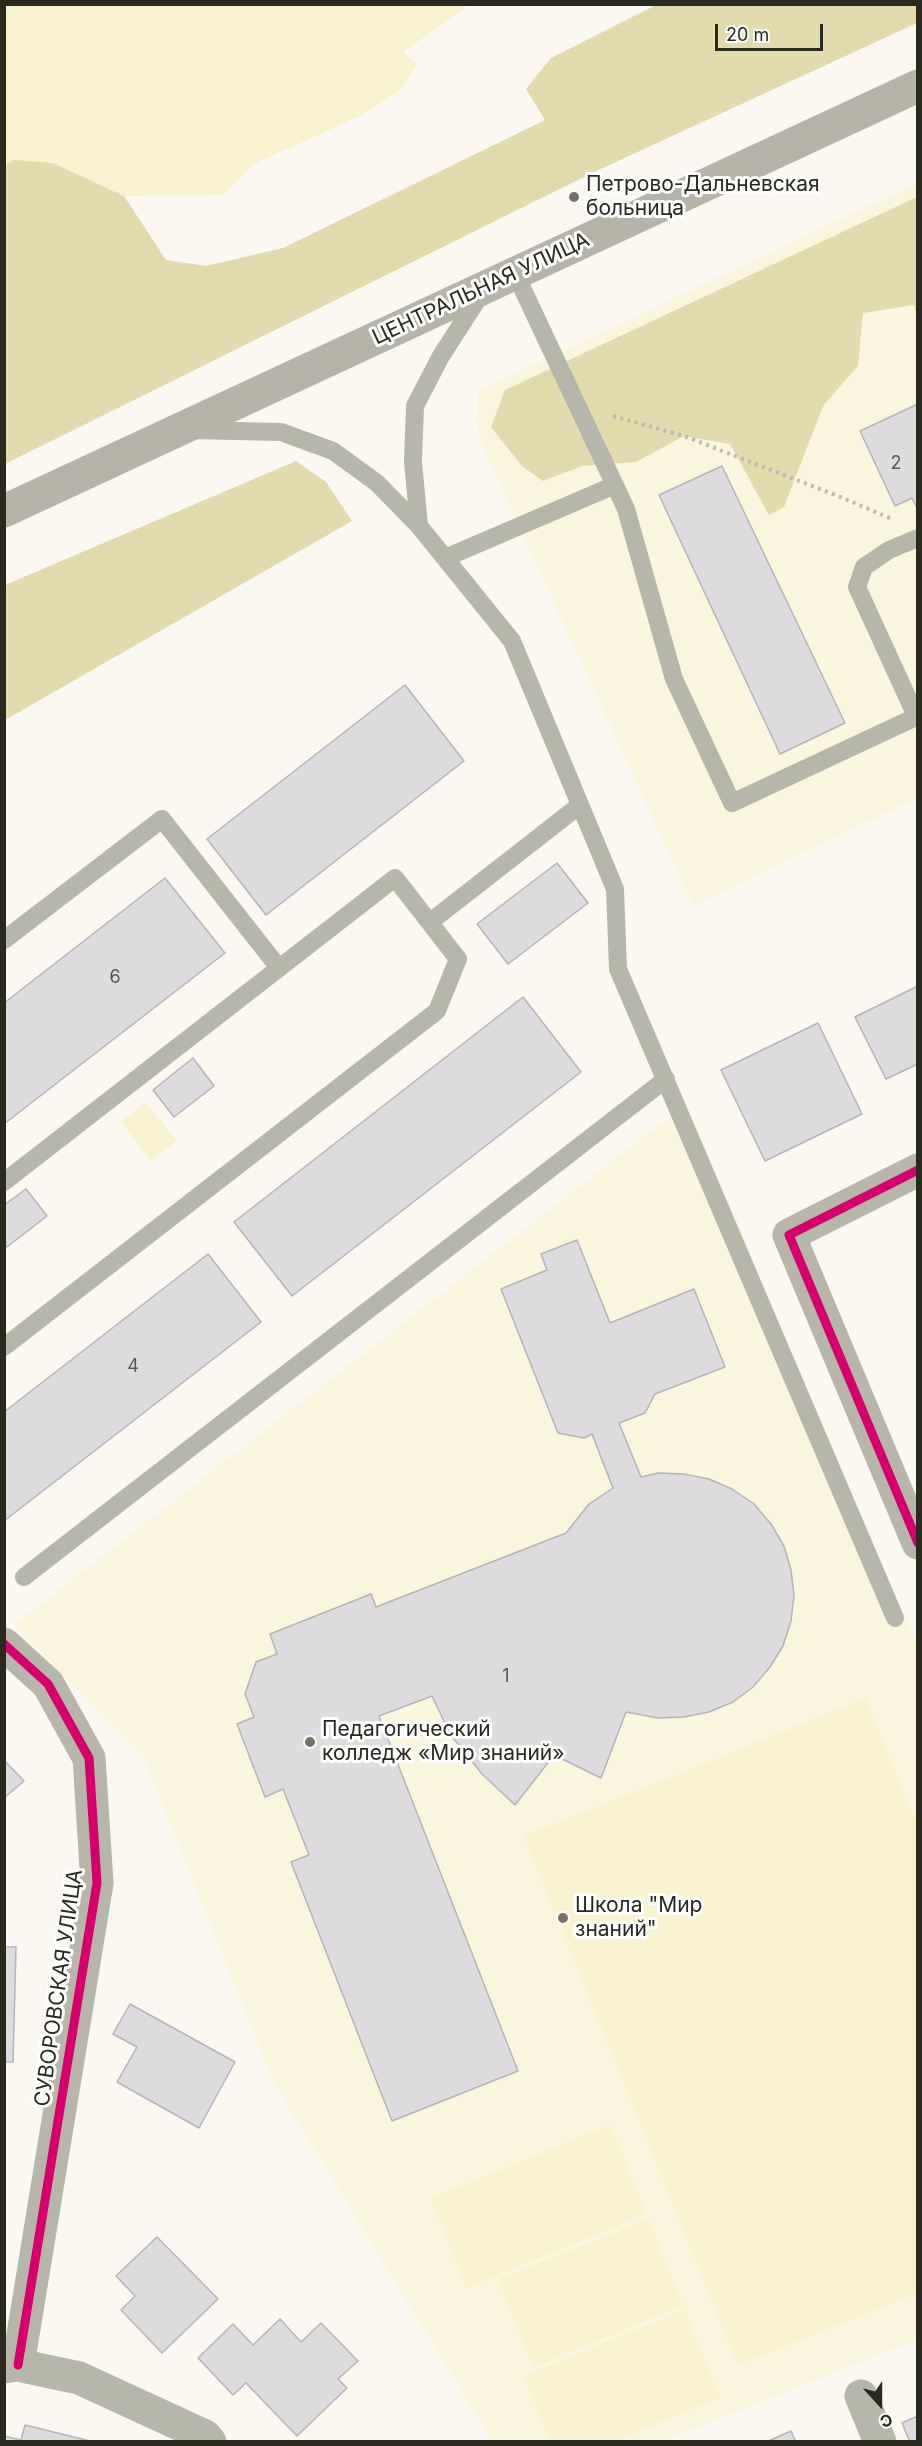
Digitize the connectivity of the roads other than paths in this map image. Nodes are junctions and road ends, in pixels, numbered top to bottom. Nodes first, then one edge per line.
1 (918, 86) edge
2 (516, 274) junction
3 (485, 288) junction
4 (175, 430) junction
5 (615, 485) junction
6 (4, 511) edge
7 (420, 526) junction
8 (918, 538) edge
9 (445, 558) junction
10 (917, 716) edge
11 (580, 805) junction
12 (430, 922) junction
13 (4, 940) edge
14 (279, 968) junction
15 (666, 1079) junction
16 (918, 1170) edge
17 (4, 1182) edge
18 (4, 1347) edge
19 (918, 1543) edge
20 (24, 1578) dead end
21 (895, 1618) dead end
22 (4, 1644) edge
23 (11, 2366) edge
24 (861, 2396) dead end
25 (210, 2442) edge
26 (880, 2442) edge

1 - 2 main road, ЦЕНТРАЛЬНАЯ УЛИЦА
2 - 3 main road, ЦЕНТРАЛЬНАЯ УЛИЦА
2 - 5 lane
3 - 4 main road, ЦЕНТРАЛЬНАЯ УЛИЦА
3 - 7 lane
4 - 6 main road, ЦЕНТРАЛЬНАЯ УЛИЦА
4 - 7 lane
5 - 9 lane
5 - 10 lane
7 - 9 lane
8 - 10 lane
9 - 11 lane
11 - 12 lane
11 - 15 lane
12 - 14 lane
12 - 18 lane
13 - 14 lane
14 - 17 lane
15 - 20 lane
15 - 21 lane
16 - 19 street
22 - 23 street, СУВОРОВСКАЯ УЛИЦА
23 - 25 street
24 - 26 street

